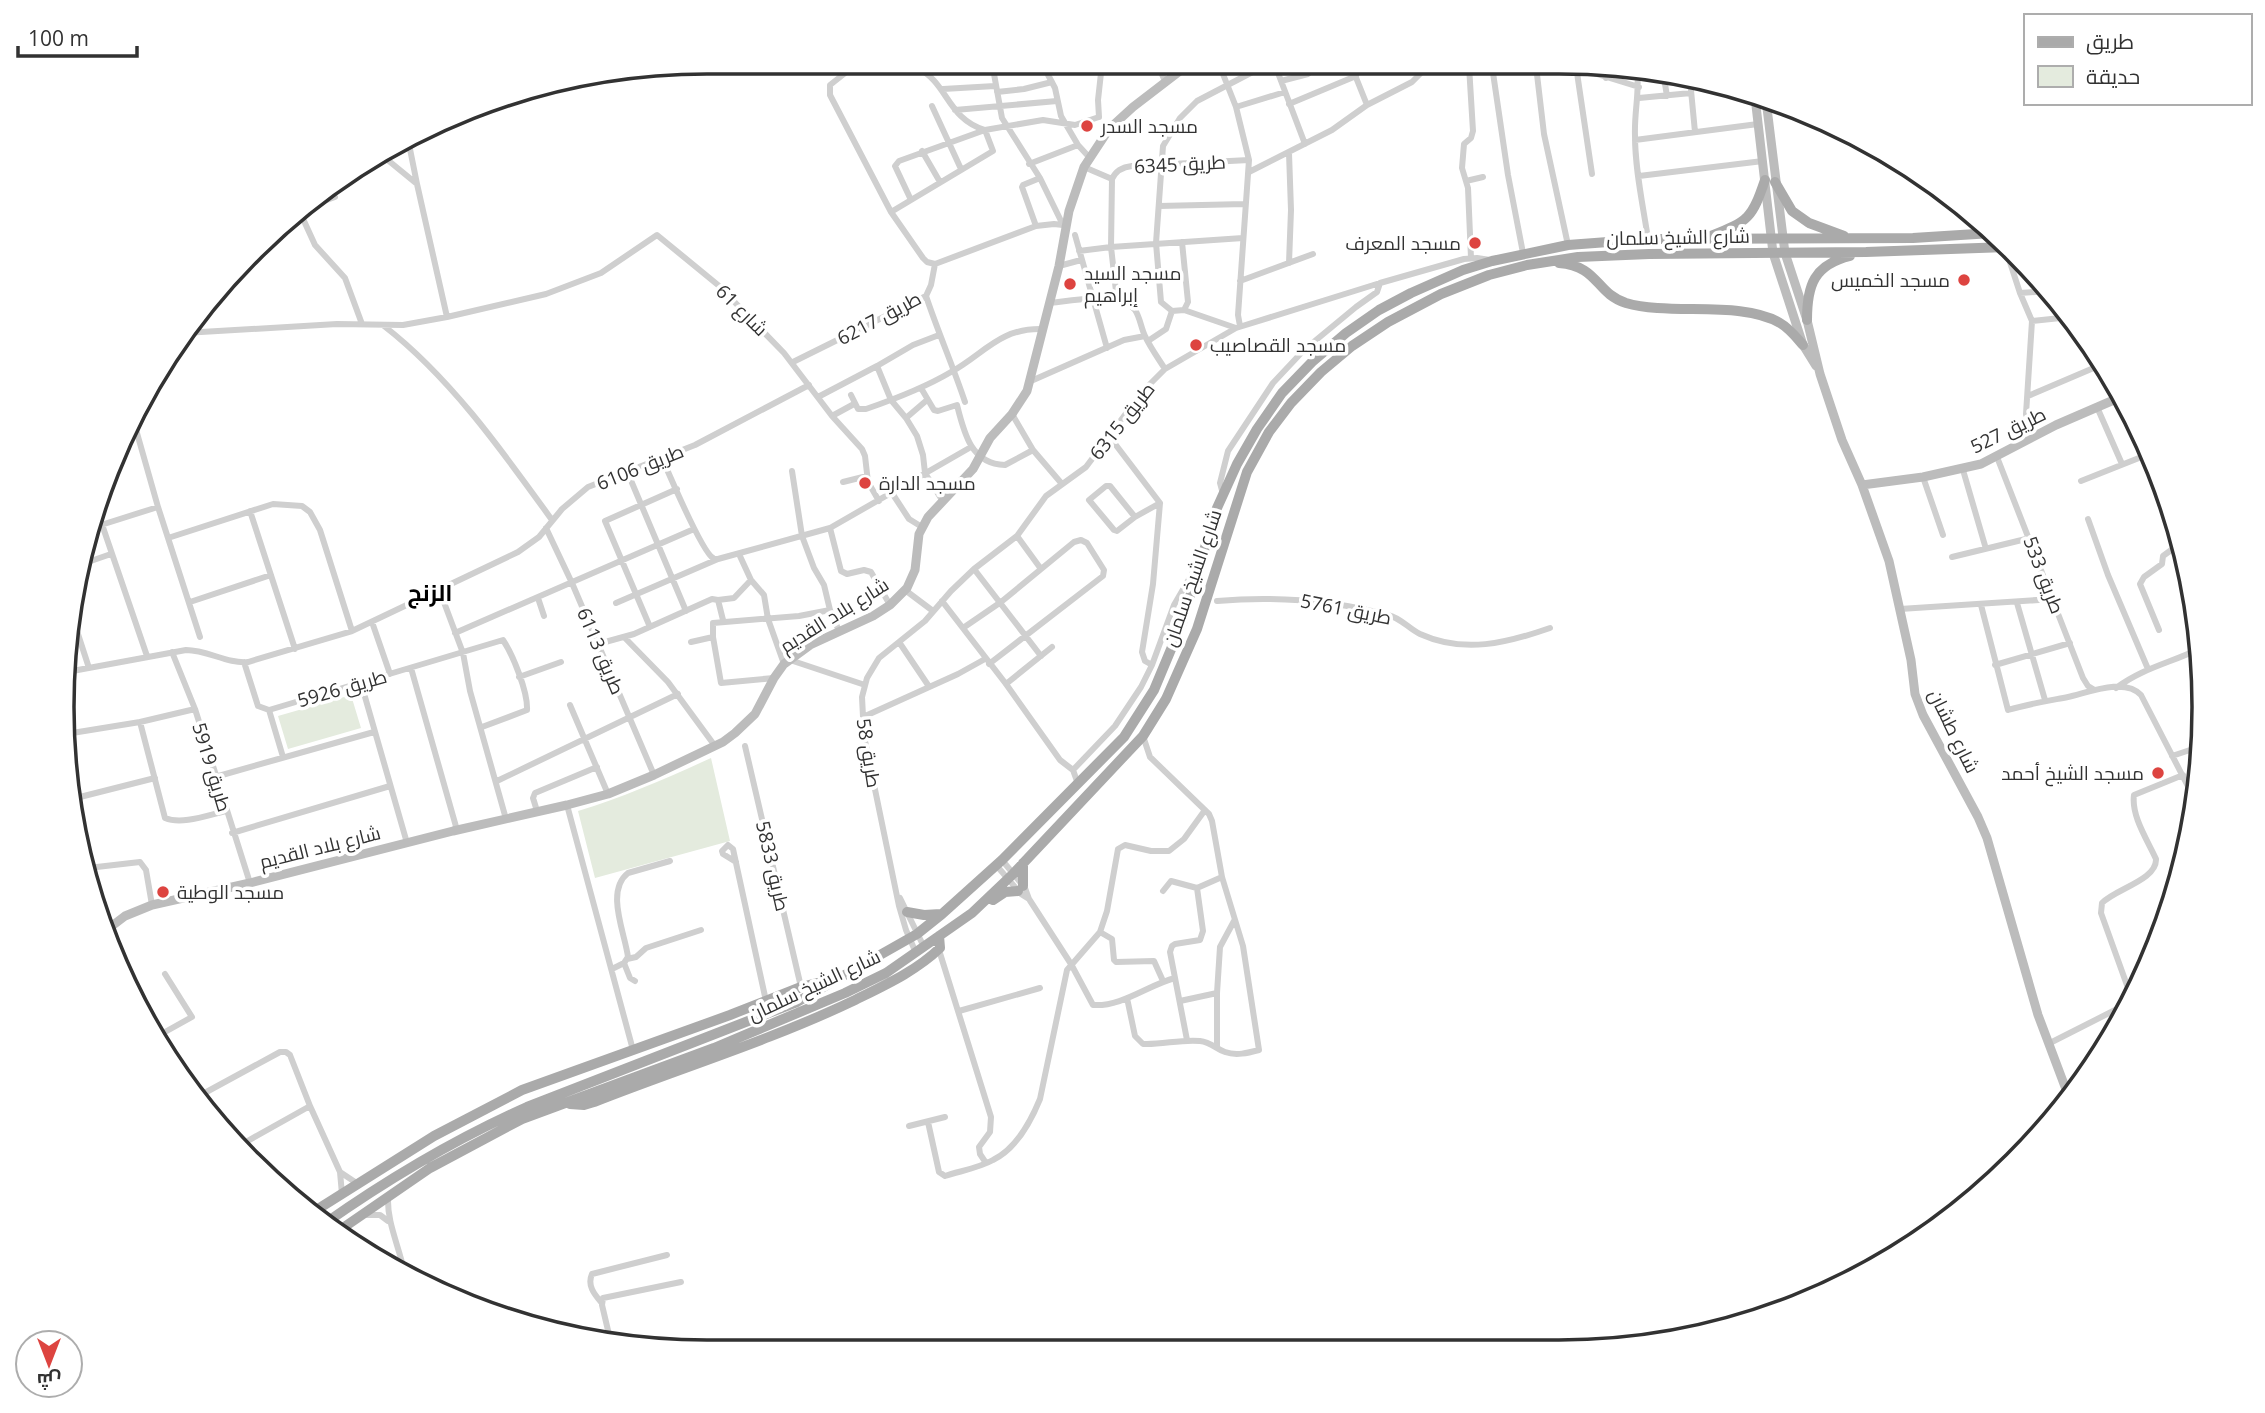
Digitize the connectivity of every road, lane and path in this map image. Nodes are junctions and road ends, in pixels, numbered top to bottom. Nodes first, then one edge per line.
1 (844, 74) edge
2 (924, 74) edge
3 (994, 74) edge
4 (1048, 74) edge
5 (1101, 74) edge
6 (1162, 74) edge
7 (1177, 74) edge
8 (1223, 74) edge
9 (1250, 74) edge
10 (1278, 74) edge
11 (1308, 74) edge
12 (1420, 74) edge
13 (1469, 74) edge
14 (1492, 74) edge
15 (1537, 74) edge
16 (1575, 74) edge
17 (1597, 75) edge
18 (1356, 76) joint
19 (1606, 78) joint
20 (1638, 79) edge
21 (1281, 81) junction
22 (1052, 82) junction
23 (1166, 83) junction
24 (1664, 83) edge
25 (1228, 86) junction
26 (1639, 88) junction
27 (1691, 88) edge
28 (943, 89) junction
29 (996, 89) junction
30 (1285, 92) junction
31 (1691, 93) junction
32 (1667, 96) junction
33 (1639, 98) junction
34 (1057, 102) junction
35 (1289, 104) junction
36 (1367, 105) junction
37 (1756, 105) edge
38 (932, 106) dead end
39 (1000, 106) junction
40 (1236, 107) junction
41 (1766, 109) edge
42 (955, 110) junction
43 (1100, 117) junction
44 (1065, 123) junction
45 (1758, 124) junction
46 (1007, 126) junction
47 (1109, 129) junction
48 (985, 130) junction
49 (1695, 132) junction
50 (1635, 140) junction
51 (949, 141) junction
52 (1305, 144) junction
53 (1078, 145) junction
54 (410, 148) edge
55 (922, 151) junction
56 (1289, 153) junction
57 (1089, 158) junction
58 (387, 160) edge
59 (1249, 160) junction
60 (1763, 161) junction
61 (1030, 164) junction
62 (1161, 166) junction
63 (1084, 167) junction
64 (961, 169) junction
65 (1249, 172) junction
66 (1592, 174) dead end
67 (1639, 176) junction
68 (1483, 177) dead end
69 (1040, 178) junction
70 (1112, 178) junction
71 (1466, 181) junction
72 (1770, 181) junction
73 (940, 182) junction
74 (417, 184) junction
75 (335, 197) dead end
76 (327, 200) edge
77 (911, 200) junction
78 (1245, 204) junction
79 (1159, 206) junction
80 (891, 212) junction
81 (303, 219) edge
82 (1036, 226) junction
83 (1064, 226) junction
84 (1978, 233) edge
85 (1075, 235) dead end
86 (1243, 238) junction
87 (1704, 238) junction
88 (1770, 238) junction
89 (1783, 238) junction
90 (1851, 238) junction
91 (1648, 239) junction
92 (1182, 242) junction
93 (1156, 243) junction
94 (1568, 245) junction
95 (1111, 247) junction
96 (1995, 248) edge
97 (1079, 251) junction
98 (1866, 252) junction
99 (1523, 253) junction
100 (1773, 253) junction
101 (1785, 253) junction
102 (1313, 254) dead end
103 (1471, 258) junction
104 (1081, 260) junction
105 (1492, 261) junction
106 (1543, 262) junction
107 (1289, 263) junction
108 (935, 264) junction
109 (1059, 266) junction
110 (2013, 266) edge
111 (1240, 281) junction
112 (1380, 283) junction
113 (1351, 292) junction
114 (2036, 292) edge
115 (2020, 293) junction
116 (926, 296) junction
117 (1092, 299) junction
118 (1117, 300) junction
119 (1049, 303) junction
120 (1356, 307) junction
121 (1184, 310) junction
122 (1172, 311) junction
123 (447, 317) junction
124 (2059, 318) edge
125 (1807, 320) junction
126 (2032, 321) junction
127 (362, 324) junction
128 (384, 326) junction
129 (1238, 327) junction
130 (1042, 329) junction
131 (197, 331) edge
132 (939, 335) junction
133 (1147, 339) junction
134 (1803, 345) junction
135 (1107, 348) junction
136 (793, 362) junction
137 (877, 366) junction
138 (2093, 368) edge
139 (1164, 369) junction
140 (955, 370) junction
141 (1820, 374) junction
142 (1031, 382) junction
143 (809, 385) junction
144 (921, 388) junction
145 (851, 395) dead end
146 (2028, 396) junction
147 (818, 397) junction
148 (891, 400) junction
149 (927, 400) junction
150 (2112, 400) edge
151 (965, 402) dead end
152 (855, 404) junction
153 (2097, 407) junction
154 (1012, 415) junction
155 (832, 416) junction
156 (906, 418) junction
157 (137, 432) edge
158 (1110, 436) junction
159 (2030, 438) junction
160 (971, 447) junction
161 (1033, 450) junction
162 (1997, 457) junction
163 (2140, 457) edge
164 (662, 458) junction
165 (979, 458) junction
166 (2122, 464) junction
167 (1964, 470) junction
168 (626, 471) junction
169 (792, 471) dead end
170 (925, 473) junction
171 (867, 476) junction
172 (1923, 477) junction
173 (2081, 481) dead end
174 (843, 482) dead end
175 (1062, 484) junction
176 (1862, 485) junction
177 (677, 489) junction
178 (892, 493) junction
179 (1224, 494) junction
180 (943, 499) junction
181 (879, 501) junction
182 (1160, 503) junction
183 (640, 505) junction
184 (158, 507) junction
185 (250, 511) junction
186 (1135, 517) junction
187 (2088, 519) dead end
188 (552, 520) junction
189 (101, 525) joint
190 (830, 527) junction
191 (922, 527) junction
192 (547, 528) junction
193 (694, 529) junction
194 (1943, 535) dead end
195 (802, 536) junction
196 (1017, 536) junction
197 (168, 538) junction
198 (2030, 538) junction
199 (657, 546) junction
200 (1986, 549) junction
201 (2172, 550) edge
202 (111, 554) junction
203 (739, 554) junction
204 (1204, 554) junction
205 (1952, 557) dead end
206 (718, 559) junction
207 (91, 561) edge
208 (620, 561) junction
209 (974, 569) junction
210 (1041, 569) junction
211 (271, 575) junction
212 (672, 579) junction
213 (751, 580) junction
214 (572, 583) junction
215 (439, 589) junction
216 (905, 590) junction
217 (1208, 592) junction
218 (635, 595) junction
219 (538, 598) junction
220 (2053, 599) junction
221 (718, 600) junction
222 (942, 601) junction
223 (1217, 601) junction
224 (190, 602) junction
225 (1000, 602) junction
226 (616, 603) dead end
227 (2017, 603) junction
228 (890, 605) junction
229 (1981, 605) junction
230 (1900, 609) junction
231 (830, 610) junction
232 (686, 611) junction
233 (933, 611) junction
234 (1203, 612) junction
235 (544, 616) dead end
236 (768, 619) junction
237 (720, 621) junction
238 (372, 622) junction
239 (650, 627) junction
240 (963, 628) junction
241 (1550, 628) dead end
242 (2159, 630) dead end
243 (352, 631) junction
244 (839, 631) junction
245 (455, 633) junction
246 (78, 634) edge
247 (1025, 636) junction
248 (200, 637) dead end
249 (624, 637) junction
250 (713, 637) junction
251 (691, 642) dead end
252 (899, 642) junction
253 (2070, 643) junction
254 (598, 644) junction
255 (1052, 647) dead end
256 (295, 649) junction
257 (172, 652) junction
258 (463, 653) junction
259 (2189, 654) edge
260 (2031, 655) junction
261 (147, 656) junction
262 (1041, 656) junction
263 (244, 662) junction
264 (562, 662) dead end
265 (787, 662) junction
266 (987, 662) junction
267 (1152, 665) junction
268 (1995, 665) junction
269 (89, 668) junction
270 (411, 668) junction
271 (2148, 669) junction
272 (75, 671) edge
273 (390, 674) junction
274 (519, 677) junction
275 (774, 678) junction
276 (360, 683) junction
277 (1006, 684) junction
278 (865, 685) junction
279 (928, 685) junction
280 (2116, 688) junction
281 (2094, 689) junction
282 (678, 694) junction
283 (2045, 700) junction
284 (570, 705) dead end
285 (195, 709) junction
286 (269, 710) junction
287 (863, 717) junction
288 (629, 718) junction
289 (141, 722) junction
290 (482, 727) junction
291 (374, 732) junction
292 (75, 733) edge
293 (1143, 736) junction
294 (585, 739) junction
295 (715, 746) junction
296 (745, 746) dead end
297 (2190, 750) edge
298 (2172, 756) junction
299 (283, 757) junction
300 (597, 766) junction
301 (1073, 770) junction
302 (654, 775) junction
303 (2183, 775) junction
304 (215, 776) junction
305 (155, 778) junction
306 (497, 781) junction
307 (2187, 783) edge
308 (1078, 784) junction
309 (390, 786) junction
310 (608, 794) junction
311 (81, 798) edge
312 (569, 805) junction
313 (1205, 810) junction
314 (226, 811) junction
315 (537, 811) junction
316 (506, 818) junction
317 (457, 830) junction
318 (232, 833) junction
319 (407, 843) junction
320 (670, 861) dead end
321 (736, 862) dead end
322 (999, 863) junction
323 (1023, 863) junction
324 (94, 867) edge
325 (1010, 876) junction
326 (1222, 877) junction
327 (250, 884) junction
328 (1197, 888) junction
329 (1021, 889) junction
330 (1163, 891) dead end
331 (898, 896) junction
332 (152, 905) junction
333 (907, 912) junction
334 (972, 913) junction
335 (942, 914) junction
336 (1234, 921) junction
337 (113, 925) edge
338 (701, 930) dead end
339 (1100, 932) junction
340 (939, 936) junction
341 (913, 937) junction
342 (1112, 939) junction
343 (1120, 939) dead end
344 (920, 950) junction
345 (939, 950) junction
346 (626, 961) junction
347 (1071, 964) junction
348 (611, 969) junction
349 (165, 974) dead end
350 (843, 976) junction
351 (1175, 978) junction
352 (635, 981) dead end
353 (1163, 981) junction
354 (2127, 984) edge
355 (801, 987) junction
356 (1040, 988) dead end
357 (1217, 993) junction
358 (1126, 998) junction
359 (766, 1001) junction
360 (1180, 1001) junction
361 (824, 1008) junction
362 (2114, 1009) edge
363 (959, 1011) junction
364 (164, 1033) edge
365 (1187, 1040) junction
366 (2048, 1044) junction
367 (1217, 1046) junction
368 (633, 1050) junction
369 (2065, 1087) edge
370 (522, 1090) junction
371 (204, 1093) edge
372 (310, 1106) junction
373 (527, 1107) junction
374 (945, 1117) dead end
375 (928, 1122) junction
376 (909, 1126) dead end
377 (247, 1141) edge
378 (986, 1163) junction
379 (340, 1172) junction
380 (358, 1184) junction
381 (342, 1194) junction
382 (388, 1197) junction
383 (320, 1208) edge
384 (362, 1216) junction
385 (334, 1218) edge
386 (390, 1222) junction
387 (346, 1226) edge
388 (667, 1255) dead end
389 (402, 1261) edge
390 (681, 1283) dead end
391 (601, 1302) junction
392 (608, 1331) edge

1 - 80 street
2 - 28 street
3 - 29 street
4 - 22 street
5 - 43 street
6 - 23 street
7 - 23 street, شارع بلاد القديم
8 - 25 street
9 - 25 street
10 - 21 street
11 - 21 street
12 - 36 street
13 - 71 street
14 - 99 street
15 - 94 street
16 - 66 street
17 - 19 street
18 - 35 street
18 - 36 street
19 - 26 street
20 - 26 street
21 - 30 street
22 - 29 street
22 - 34 street
23 - 47 street, شارع بلاد القديم
24 - 32 street
25 - 40 street
25 - 62 street
26 - 33 street
27 - 31 street
28 - 29 street
28 - 42 street
29 - 39 street
30 - 35 street
30 - 40 street
31 - 32 street
31 - 49 street
32 - 33 street
33 - 50 street
34 - 39 street
34 - 44 street
35 - 52 street
36 - 52 street
37 - 45 street
38 - 51 street
39 - 42 street
39 - 46 street
40 - 59 street
41 - 72 street
42 - 48 street
43 - 44 street
43 - 47 street
44 - 46 street
44 - 53 street
45 - 49 street
45 - 60 street
46 - 48 street
46 - 61 street
47 - 57 street, شارع بلاد القديم
48 - 51 street
48 - 64 street
49 - 50 street
50 - 67 street
51 - 55 street
51 - 64 street
52 - 56 street
53 - 57 street
53 - 61 street
54 - 74 street
55 - 73 street
55 - 77 street
56 - 65 street
56 - 107 street
57 - 63 street, شارع بلاد القديم
58 - 74 street
59 - 62 street, طريق 6345
59 - 65 street
60 - 67 street
60 - 72 street
61 - 69 street
62 - 70 street, طريق 6345
62 - 79 street
63 - 70 street
63 - 83 street, شارع بلاد القديم
64 - 73 street
65 - 78 street
67 - 91 street
68 - 71 street
69 - 82 street
69 - 83 street
70 - 95 street, طريق 6345
71 - 103 street
72 - 87 main road
72 - 88 street
72 - 89 street
72 - 90 main road
73 - 77 street
74 - 123 street
75 - 76 street
77 - 80 street
78 - 79 street
78 - 86 street
79 - 93 street
80 - 108 street
81 - 127 street
82 - 83 street
82 - 108 street
83 - 109 street, شارع بلاد القديم
84 - 90 main road, شارع الشيخ سلمان
85 - 97 street
86 - 92 street
86 - 111 street
87 - 88 main road, شارع الشيخ سلمان
87 - 91 main road, شارع الشيخ سلمان
88 - 89 main road, شارع الشيخ سلمان
88 - 100 street, شارع طشان
89 - 90 main road, شارع الشيخ سلمان
89 - 101 street, شارع طشان
91 - 94 main road, شارع الشيخ سلمان
92 - 93 street
92 - 121 street
93 - 95 street
93 - 122 street
94 - 99 main road, شارع الشيخ سلمان
95 - 97 street
95 - 118 street, طريق 6345
96 - 98 main road, شارع الشيخ سلمان
97 - 104 street
98 - 101 main road, شارع الشيخ سلمان
98 - 125 main road
99 - 105 main road, شارع الشيخ سلمان
100 - 101 main road, شارع الشيخ سلمان
100 - 106 main road, شارع الشيخ سلمان
100 - 134 street, شارع طشان
101 - 125 street, شارع طشان
102 - 107 street
103 - 105 street, طريق 6315
103 - 112 street, طريق 6315
104 - 109 street
104 - 117 street
105 - 179 main road, شارع الشيخ سلمان
106 - 134 main road
106 - 217 main road, شارع الشيخ سلمان
107 - 111 street
108 - 116 street, طريق 6217
109 - 119 street, شارع بلاد القديم
110 - 115 street
111 - 129 street
112 - 113 street, طريق 6315
112 - 120 street
113 - 120 street
113 - 129 street, طريق 6315
114 - 115 street
115 - 126 street
116 - 132 street
116 - 136 street, طريق 6217
117 - 118 street
117 - 119 street
117 - 135 street
118 - 133 street
119 - 130 street, شارع بلاد القديم
120 - 179 street
121 - 122 street
121 - 129 street
122 - 133 street
123 - 128 street
123 - 136 street, شارع 61
124 - 126 street
125 - 141 street, شارع طشان
126 - 146 street
127 - 128 street
127 - 131 street
128 - 188 street
129 - 139 street, طريق 6315
130 - 140 street
130 - 142 street, شارع بلاد القديم
132 - 137 street
132 - 140 street
133 - 135 street
133 - 139 street
134 - 141 street, شارع طشان
135 - 142 street
136 - 143 street, شارع 61
137 - 147 street
137 - 148 street
138 - 146 street
139 - 158 street, طريق 6315
140 - 144 street
140 - 151 street
141 - 176 street, شارع طشان
142 - 154 street, شارع بلاد القديم
143 - 147 street, شارع 61
143 - 164 street, طريق 6106
144 - 148 street
144 - 149 street
145 - 152 street
146 - 159 street
147 - 155 street, شارع 61
148 - 152 street
148 - 156 street
149 - 156 street
149 - 160 street
150 - 153 street, طريق 527
152 - 155 street
153 - 159 street, طريق 527
153 - 166 street
154 - 161 street
154 - 165 street, شارع بلاد القديم
155 - 171 street, شارع 61
156 - 170 street
157 - 184 street
158 - 175 street, طريق 6315
158 - 182 street
159 - 162 street, طريق 527
160 - 165 street
160 - 170 street
161 - 165 street
161 - 175 street
162 - 167 street, طريق 527
162 - 198 street, طريق 533
163 - 166 street
164 - 168 street, طريق 6106
164 - 177 street
165 - 180 street, شارع بلاد القديم
166 - 173 street
167 - 172 street, طريق 527
167 - 200 street
168 - 183 street
168 - 188 street, طريق 6106
169 - 195 street
170 - 178 street
170 - 180 street
171 - 174 street
171 - 181 street, شارع 61
172 - 176 street, طريق 527
172 - 194 street
175 - 196 street, طريق 6315
176 - 230 street, شارع طشان
177 - 183 street, طريق 6106
177 - 193 street
178 - 181 street
178 - 191 street
179 - 204 main road, شارع الشيخ سلمان
180 - 191 street, شارع بلاد القديم
181 - 190 street
182 - 186 street
182 - 267 street
183 - 199 street
183 - 208 street, طريق 6106
184 - 189 street
184 - 197 street
185 - 197 street
185 - 211 street
185 - 243 street
186 - 186 street
187 - 271 street
188 - 192 street, طريق 6106
189 - 202 street
190 - 195 street
190 - 228 street
191 - 216 street, شارع بلاد القديم
192 - 214 street, طريق 6113
192 - 215 street, طريق 6106
193 - 199 street
193 - 206 street
195 - 203 street
195 - 231 street
196 - 209 street, طريق 6315
196 - 210 street
197 - 224 street
198 - 200 street
198 - 220 street, طريق 533
199 - 208 street
199 - 212 street
200 - 205 street
201 - 242 street
202 - 207 street
202 - 261 street
203 - 206 street
203 - 213 street
204 - 267 street
204 - 308 main road, شارع الشيخ سلمان
206 - 212 street
208 - 214 street
208 - 218 street
209 - 222 street, طريق 6315
209 - 225 street
210 - 225 street
210 - 247 street
211 - 224 street
211 - 256 street
212 - 218 street
212 - 232 street
213 - 221 street
213 - 236 street
214 - 219 street
214 - 254 street, طريق 6113
215 - 238 street, طريق 6106
215 - 245 street
216 - 228 street, شارع بلاد القديم
216 - 233 street
217 - 223 street
217 - 234 main road, شارع الشيخ سلمان
218 - 226 street
218 - 239 street
219 - 235 street
219 - 245 street
220 - 227 street
220 - 253 street, طريق 533
221 - 232 street
221 - 237 street
222 - 233 street, طريق 6315
222 - 240 street
223 - 234 street
223 - 241 street, طريق 5761
224 - 248 street
225 - 240 street
225 - 247 street
227 - 229 street
227 - 260 street
228 - 244 street, شارع بلاد القديم
229 - 230 street
229 - 268 street
230 - 366 street, شارع طشان
231 - 236 street
231 - 244 street
232 - 239 street
233 - 252 street, طريق 6315
234 - 293 main road, شارع الشيخ سلمان
236 - 237 street
236 - 265 street
237 - 250 street
238 - 243 street, طريق 6106
238 - 273 street
239 - 249 street
240 - 266 street
243 - 256 street, طريق 6106
244 - 265 street, شارع بلاد القديم
245 - 258 street
246 - 269 street
247 - 262 street
247 - 266 street
249 - 254 street
249 - 282 street
250 - 251 street
250 - 275 street
252 - 278 street, طريق 6315
252 - 279 street
253 - 260 street
253 - 281 street, طريق 533
254 - 288 street, طريق 6113
255 - 262 street
256 - 263 street, طريق 6106
257 - 261 street
257 - 263 street
257 - 285 street, طريق 5919
258 - 270 street, طريق 5926
258 - 274 street, طريق 5926
258 - 290 street
259 - 271 street
260 - 268 street
260 - 283 street
261 - 269 street
262 - 277 street
263 - 286 street
264 - 274 street
265 - 275 street, شارع بلاد القديم
265 - 278 street
266 - 277 street
266 - 279 street
267 - 301 street
268 - 283 street
269 - 272 street
270 - 273 street, طريق 5926
270 - 317 street
271 - 280 street
273 - 276 street, طريق 5926
274 - 290 street
275 - 295 street, شارع بلاد القديم
276 - 286 street, طريق 5926
276 - 291 street
277 - 301 street
278 - 287 street, طريق 58
279 - 287 street
280 - 281 street
280 - 298 street
281 - 283 street
282 - 288 street
282 - 295 street
284 - 294 street
285 - 289 street
285 - 304 street, طريق 5919
286 - 299 street
287 - 331 street, طريق 58
288 - 294 street
288 - 302 street, طريق 6113
289 - 292 street
289 - 305 street
290 - 306 street
291 - 299 street
291 - 309 street
293 - 313 street
293 - 323 main road, شارع الشيخ سلمان
294 - 300 street
294 - 306 street
295 - 302 street, شارع بلاد القديم
296 - 355 street, طريق 5833
297 - 298 street
298 - 303 street
299 - 304 street
300 - 310 street
300 - 315 street
301 - 308 street
302 - 310 street, شارع بلاد القديم
303 - 307 street
303 - 354 street
304 - 314 street, طريق 5919
305 - 311 street
305 - 314 street
306 - 316 street
308 - 322 main road, شارع الشيخ سلمان
309 - 318 street
309 - 319 street
310 - 312 street, شارع بلاد القديم
312 - 315 street, شارع بلاد القديم
312 - 348 street
313 - 326 street
313 - 339 street
314 - 318 street, طريق 5919
315 - 316 street, شارع بلاد القديم
316 - 317 street, شارع بلاد القديم
317 - 319 street, شارع بلاد القديم
318 - 327 street, طريق 5919
319 - 327 street, شارع بلاد القديم
320 - 346 street
321 - 359 street
322 - 325 street
322 - 335 main road, شارع الشيخ سلمان
323 - 325 main road, شارع الشيخ سلمان
323 - 329 main road
324 - 332 street
325 - 329 street
325 - 334 main road, شارع الشيخ سلمان
326 - 328 street
326 - 336 street
327 - 332 street, شارع بلاد القديم
328 - 330 street
328 - 351 street
329 - 334 main road
329 - 347 street
331 - 333 street, طريق 58
331 - 341 street, طريق 58
332 - 337 street, شارع بلاد القديم
333 - 335 main road
333 - 341 street, طريق 58
334 - 340 main road, شارع الشيخ سلمان
335 - 341 main road, شارع الشيخ سلمان
336 - 357 street
336 - 367 street
338 - 346 street
339 - 342 street
339 - 347 street
340 - 344 main road, شارع الشيخ سلمان
340 - 345 main road
341 - 344 street, طريق 58
341 - 350 main road, شارع الشيخ سلمان
342 - 343 street
342 - 353 street
344 - 361 main road, شارع الشيخ سلمان
345 - 361 main road
345 - 363 street
346 - 348 street
346 - 352 street
347 - 358 street
347 - 378 street
348 - 368 street
349 - 364 street
350 - 355 main road
350 - 373 main road, شارع الشيخ سلمان
351 - 353 street
351 - 360 street
353 - 358 street
355 - 359 main road
356 - 363 street
357 - 360 street
357 - 367 street
358 - 365 street
359 - 368 main road
360 - 365 street
361 - 382 main road
362 - 366 street
363 - 378 street
365 - 367 street
366 - 369 street, شارع طشان
368 - 370 main road
370 - 373 main road
370 - 380 main road
371 - 372 street
372 - 377 street
372 - 379 street
373 - 385 main road, شارع الشيخ سلمان
374 - 375 street
375 - 376 street
375 - 378 street
379 - 380 street
379 - 381 street
380 - 381 main road
381 - 383 main road
382 - 384 main road
382 - 386 street
384 - 386 street
384 - 387 main road
386 - 389 street
388 - 391 street
390 - 391 street
391 - 392 street

